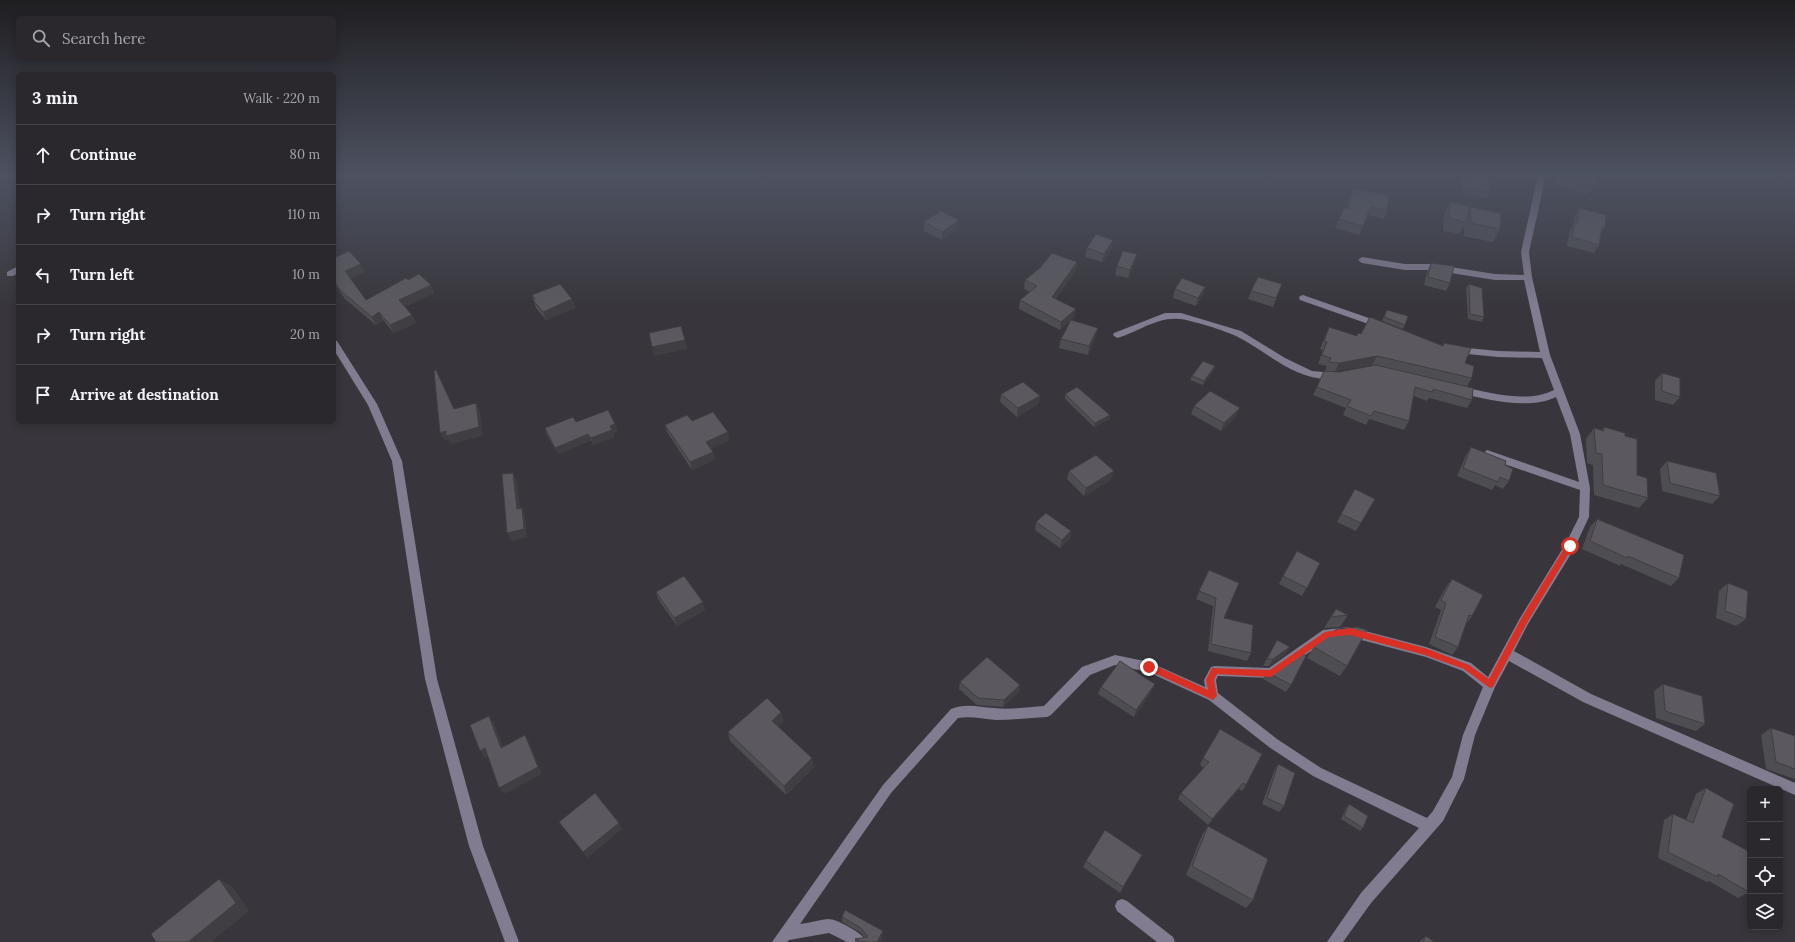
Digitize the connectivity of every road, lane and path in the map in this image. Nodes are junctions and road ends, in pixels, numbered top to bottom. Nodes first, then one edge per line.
1 (1532, 219) edge
2 (1362, 260) dead end
3 (16, 270) edge
4 (10, 274) dead end
5 (1528, 276) junction
6 (1303, 298) dead end
7 (1391, 329) edge
8 (1117, 335) dead end
9 (336, 345) edge
10 (1447, 349) edge
11 (1545, 356) junction
12 (1341, 374) edge
13 (1449, 387) edge
14 (1559, 391) junction
15 (1481, 452) edge
16 (1585, 488) junction
17 (1506, 653) junction
18 (1490, 685) junction
19 (1213, 696) junction
20 (1795, 789) edge
21 (1429, 826) junction
22 (1122, 906) dead end
23 (782, 938) edge
24 (512, 942) edge
25 (860, 942) edge
26 (1168, 942) edge
27 (1334, 942) edge

1 - 5 street
2 - 5 street
3 - 4 street
5 - 11 street
6 - 7 street
8 - 12 street
9 - 24 street
10 - 11 street
11 - 14 street
13 - 14 street
14 - 16 street
15 - 16 street
16 - 17 street
17 - 18 street
17 - 20 street
18 - 19 street
18 - 21 street
19 - 21 street
19 - 23 street
21 - 27 street
22 - 26 street
23 - 25 street

